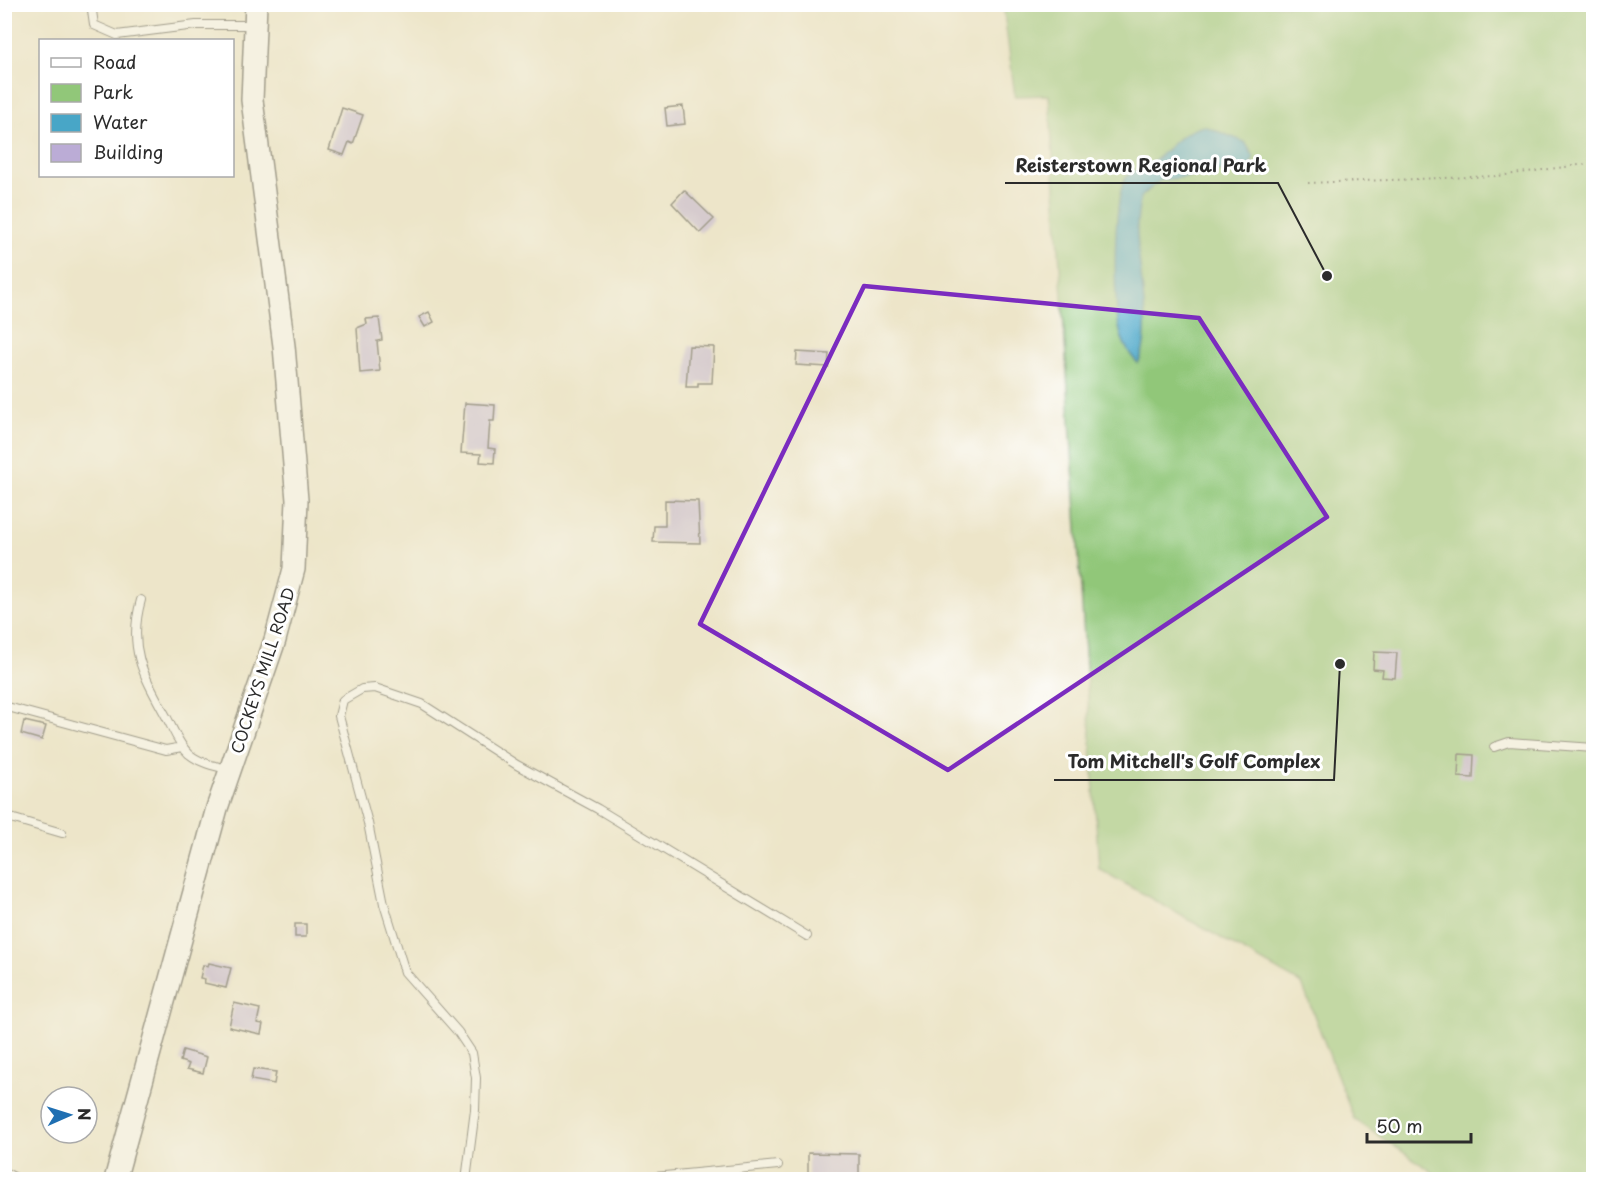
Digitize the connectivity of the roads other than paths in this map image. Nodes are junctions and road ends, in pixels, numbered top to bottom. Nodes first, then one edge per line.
1 (91, 4) edge
2 (255, 15) edge
3 (141, 600) dead end
4 (4, 706) edge
5 (183, 747) junction
6 (1494, 747) dead end
7 (1593, 748) edge
8 (229, 769) junction
9 (4, 816) edge
10 (62, 833) dead end
11 (807, 936) dead end
12 (778, 1165) dead end
13 (4, 1172) edge
14 (20, 1179) edge
15 (115, 1179) edge
16 (466, 1179) edge
17 (623, 1179) edge

1 - 2 lane
2 - 8 street, COCKEYS MILL ROAD
3 - 5 lane
4 - 5 lane
5 - 8 lane
6 - 7 lane
8 - 15 street, COCKEYS MILL ROAD
9 - 10 lane
11 - 16 lane
12 - 17 lane
13 - 14 lane

